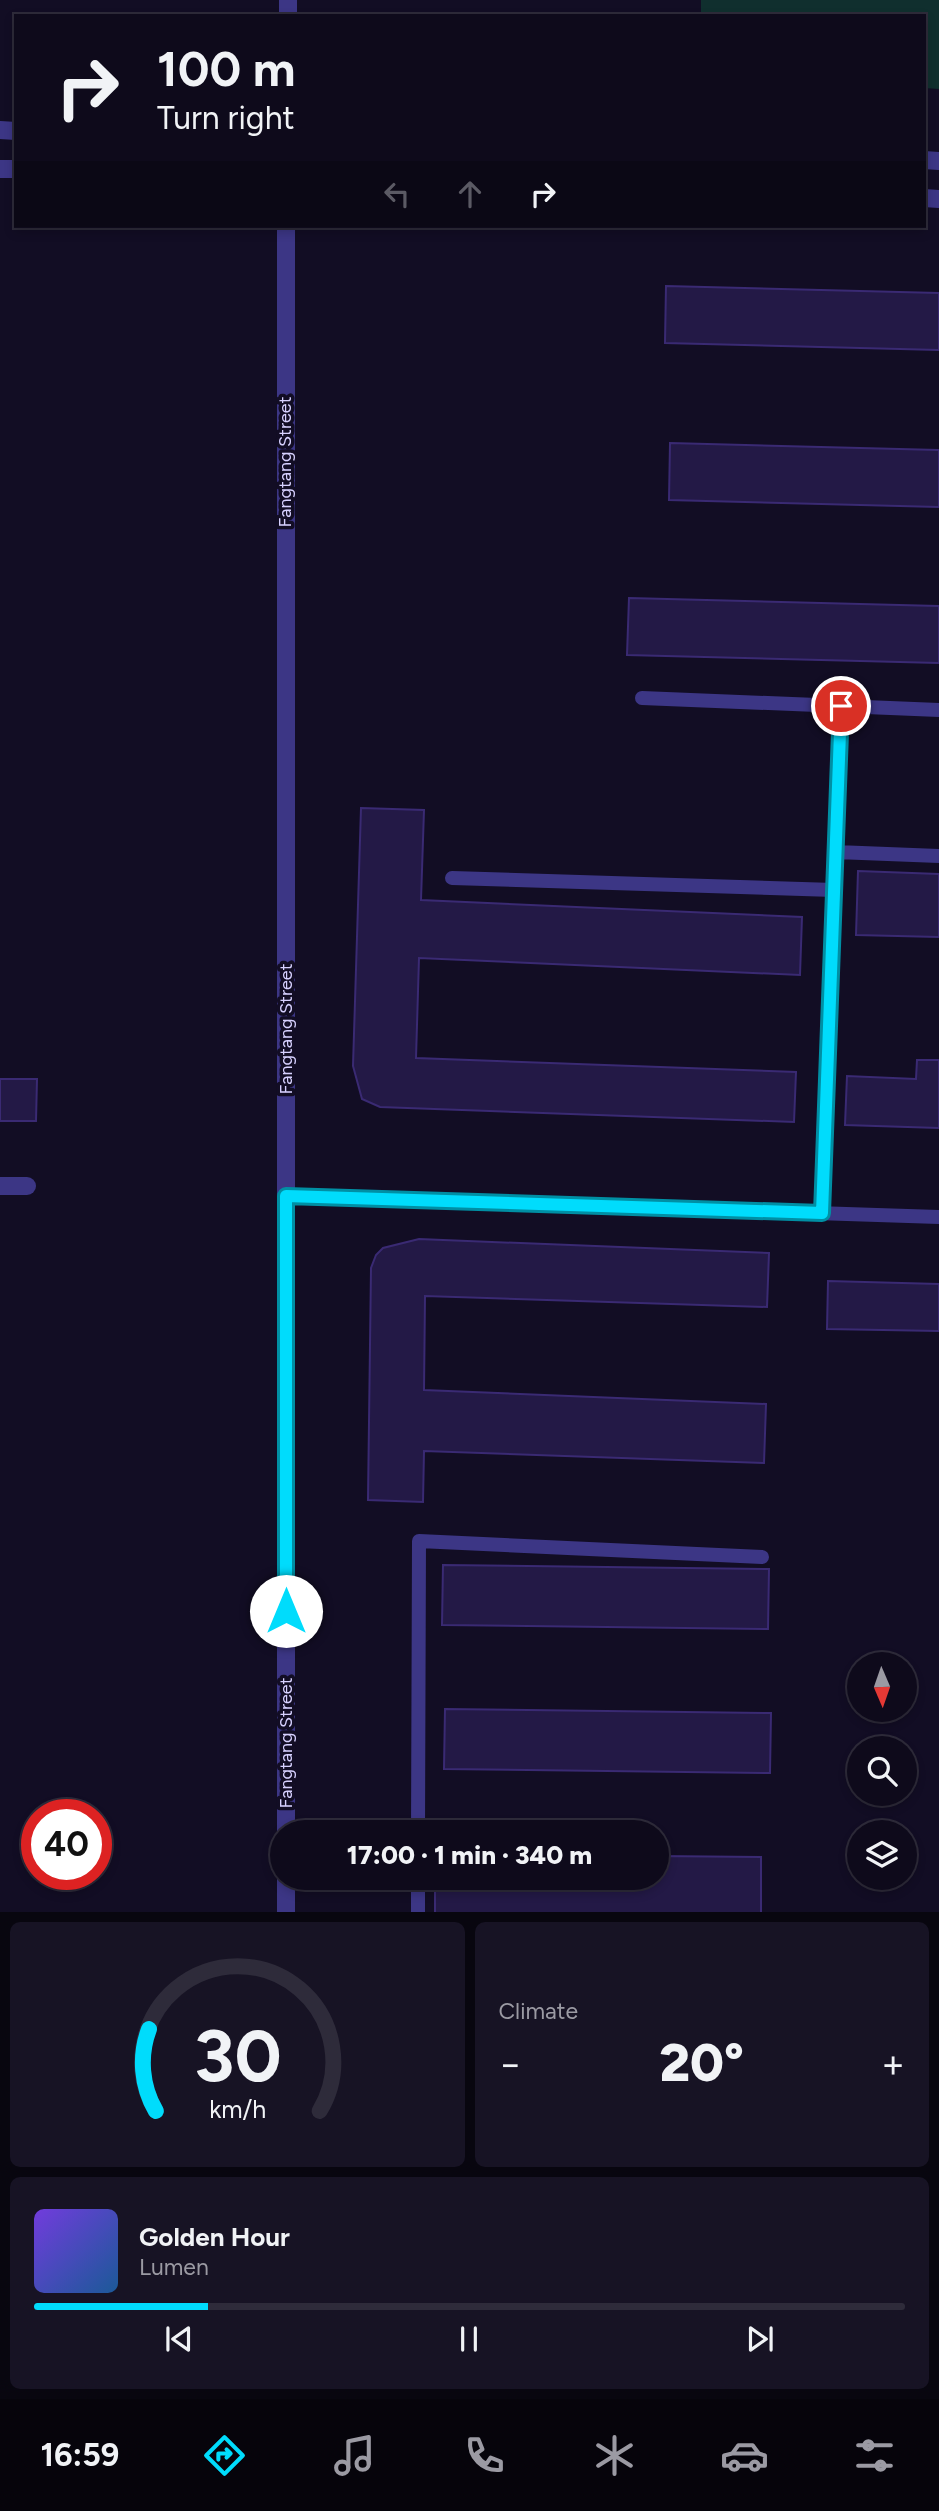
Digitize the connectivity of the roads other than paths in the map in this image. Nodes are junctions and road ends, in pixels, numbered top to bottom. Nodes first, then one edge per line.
1 (286, 228) edge
2 (642, 698) dead end
3 (841, 706) junction
4 (939, 710) edge
5 (836, 852) junction
6 (939, 856) edge
7 (452, 878) dead end
8 (834, 890) junction
9 (0, 1186) edge
10 (27, 1186) dead end
11 (286, 1196) junction
12 (822, 1213) junction
13 (939, 1217) edge
14 (762, 1557) dead end
15 (286, 1820) edge
16 (418, 1820) edge
17 (286, 1890) edge
18 (418, 1890) edge
19 (286, 1912) edge
20 (418, 1912) edge

1 - 11 street, Fangtang Street
2 - 3 lane
3 - 4 lane
3 - 5 lane
5 - 6 lane
5 - 8 lane
7 - 8 lane
8 - 12 lane
9 - 10 street
11 - 12 lane
11 - 15 street, Fangtang Street
12 - 13 lane
14 - 16 lane
17 - 19 street
18 - 20 lane

